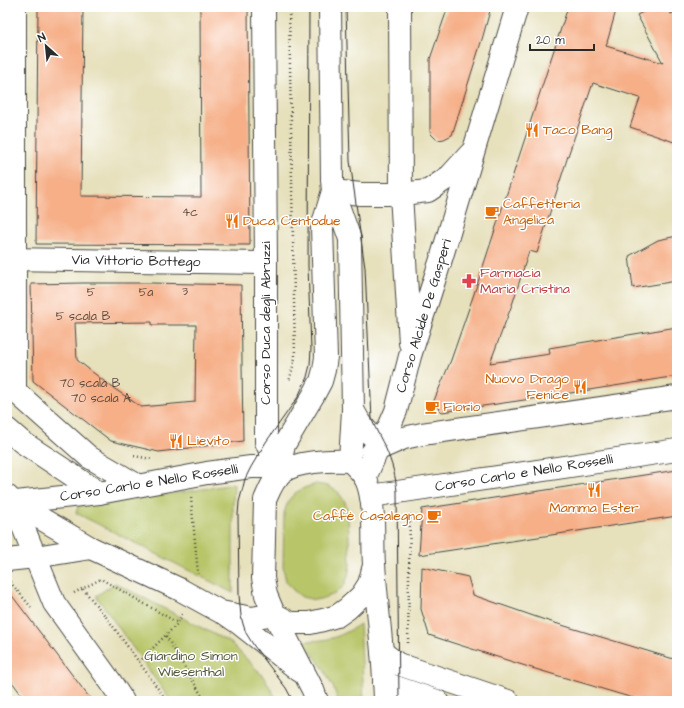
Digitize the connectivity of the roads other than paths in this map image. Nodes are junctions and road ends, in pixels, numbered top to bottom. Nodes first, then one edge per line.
1 (15, 7) edge
2 (264, 7) edge
3 (330, 7) edge
4 (400, 7) edge
5 (517, 7) edge
6 (473, 151) junction
7 (333, 191) junction
8 (401, 194) junction
9 (11, 259) edge
10 (266, 264) junction
11 (410, 356) junction
12 (11, 388) edge
13 (677, 397) edge
14 (353, 410) junction
15 (7, 429) edge
16 (379, 446) junction
17 (677, 450) edge
18 (350, 461) junction
19 (280, 463) junction
20 (137, 485) junction
21 (368, 487) junction
22 (98, 493) junction
23 (9, 500) edge
24 (91, 548) junction
25 (35, 557) junction
26 (7, 560) edge
27 (374, 564) junction
28 (221, 612) junction
29 (274, 614) junction
30 (382, 652) junction
31 (305, 675) junction
32 (385, 692) edge
33 (123, 701) edge
34 (317, 701) edge
35 (437, 701) edge
36 (508, 701) edge

1 - 9 street
2 - 10 street, Corso Duca degli Abruzzi
3 - 7 street
4 - 8 street
5 - 6 street, Corso Alcide De Gasperi
6 - 8 street, Corso Alcide De Gasperi
6 - 11 street, Corso Alcide De Gasperi
7 - 8 street, Corso Alcide De Gasperi
7 - 14 street
7 - 19 street
8 - 11 street
9 - 10 street, Via Vittorio Bottego
9 - 12 street
10 - 19 street, Corso Duca degli Abruzzi
11 - 16 street, Corso Alcide De Gasperi
12 - 20 street
13 - 16 street
14 - 16 street
14 - 18 street
15 - 22 street
16 - 18 street
16 - 21 street, Corso Alcide De Gasperi
17 - 21 street, Corso Carlo e Nello Rosselli
18 - 19 street, Corso Carlo e Nello Rosselli
18 - 21 street
19 - 20 street, Corso Carlo e Nello Rosselli
19 - 29 street
20 - 22 street, Corso Carlo e Nello Rosselli
21 - 27 street
22 - 23 street, Corso Carlo e Nello Rosselli
23 - 24 street
23 - 25 street
24 - 25 street
24 - 28 street
25 - 26 street
25 - 33 street
27 - 29 street
27 - 30 street
28 - 29 street
28 - 31 street
29 - 31 street
30 - 32 street
30 - 36 street
31 - 34 street
32 - 35 street

